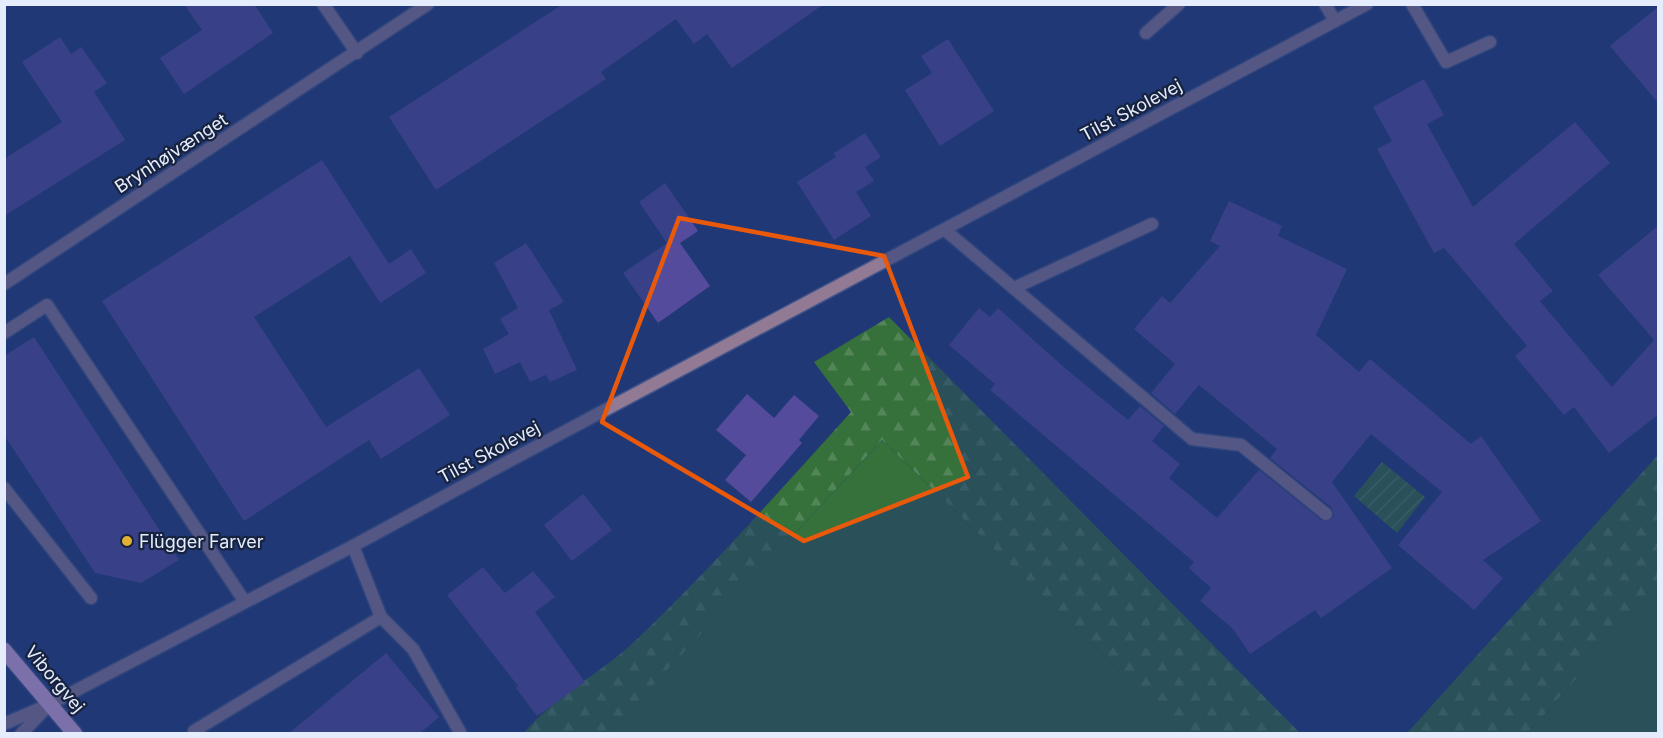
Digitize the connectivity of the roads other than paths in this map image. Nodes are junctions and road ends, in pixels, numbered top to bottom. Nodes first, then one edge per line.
1 (323, 4) edge
2 (428, 4) edge
3 (1179, 4) edge
4 (1325, 4) edge
5 (1366, 4) edge
6 (1412, 4) edge
7 (1335, 21) junction
8 (1146, 33) dead end
9 (1490, 42) dead end
10 (357, 53) junction
11 (1152, 224) dead end
12 (945, 230) junction
13 (4, 284) edge
14 (1014, 288) junction
15 (4, 333) edge
16 (4, 488) edge
17 (1326, 514) dead end
18 (353, 546) junction
19 (91, 598) dead end
20 (244, 602) junction
21 (381, 617) junction
22 (4, 650) edge
23 (50, 704) junction
24 (4, 724) edge
25 (21, 734) edge
26 (75, 734) edge
27 (196, 734) edge
28 (461, 734) edge

1 - 10 street
2 - 10 street, Brynhøjvænget
3 - 8 street
4 - 7 street
5 - 7 street, Tilst Skolevej
6 - 9 street
7 - 12 street, Tilst Skolevej
10 - 13 street, Brynhøjvænget
11 - 14 street
12 - 14 street
12 - 18 street, Tilst Skolevej
14 - 17 street
15 - 20 street
16 - 19 street
18 - 20 street, Tilst Skolevej
18 - 21 street
20 - 23 street, Tilst Skolevej
21 - 27 street
21 - 28 street
22 - 23 main road, Viborgvej
23 - 24 street
23 - 25 street
23 - 26 main road, Viborgvej

